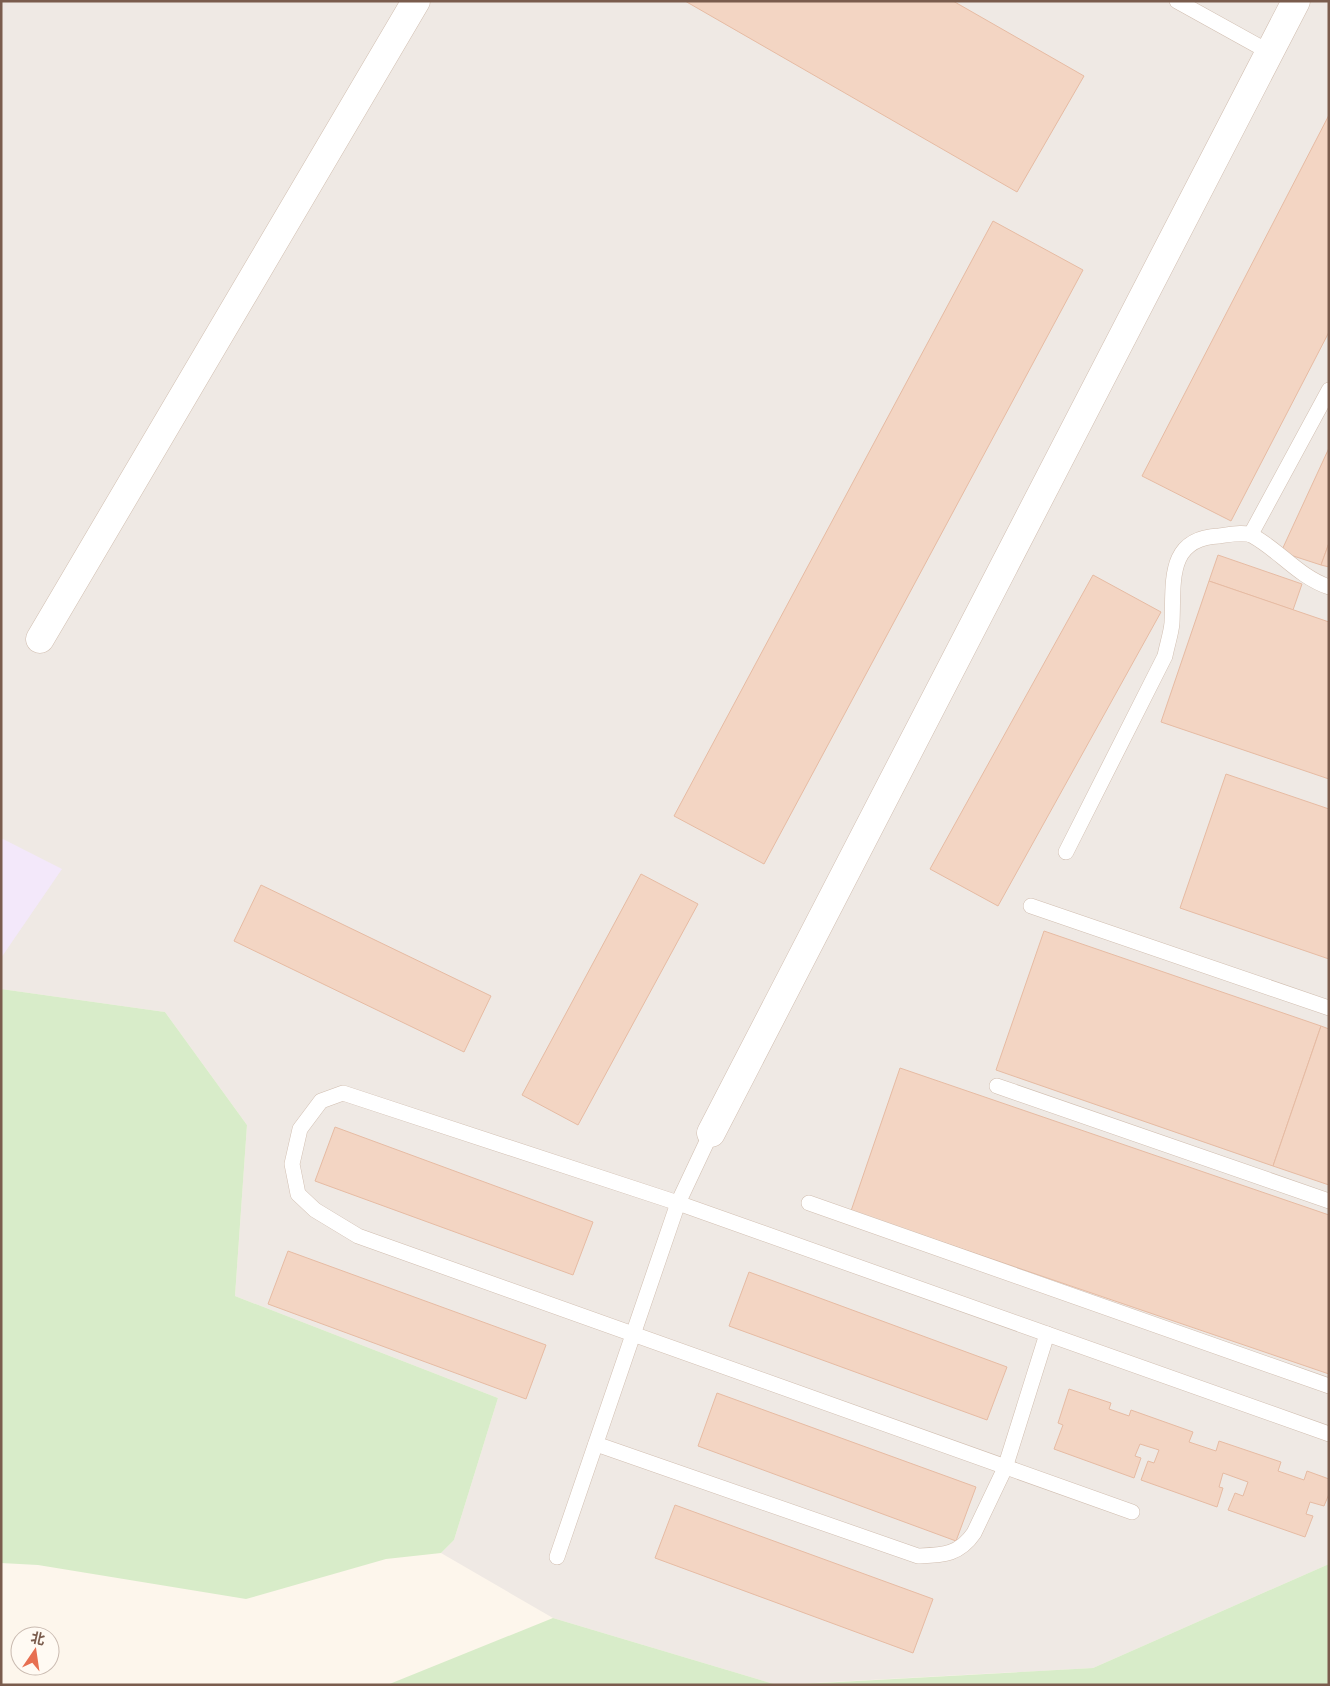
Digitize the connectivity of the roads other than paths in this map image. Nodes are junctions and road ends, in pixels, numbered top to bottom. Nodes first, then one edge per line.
1 (416, 1) edge
2 (1177, 1) edge
3 (1296, 1) edge
4 (1269, 52) junction
5 (1329, 390) edge
6 (1251, 534) junction
7 (1329, 587) edge
8 (40, 639) dead end
9 (1066, 852) dead end
10 (1031, 906) dead end
11 (1329, 1008) edge
12 (998, 1086) dead end
13 (711, 1133) joint
14 (1329, 1201) edge
15 (678, 1203) junction
16 (809, 1203) dead end
17 (633, 1334) junction
18 (1047, 1334) junction
19 (1329, 1386) edge
20 (1329, 1434) edge
21 (596, 1444) junction
22 (1005, 1468) junction
23 (1132, 1512) dead end
24 (558, 1556) dead end

1 - 8 street
2 - 4 lane
3 - 4 street
4 - 13 street
5 - 6 lane
6 - 7 lane
6 - 9 lane
10 - 11 lane
12 - 14 lane
13 - 15 lane
15 - 17 lane
15 - 17 lane
15 - 18 lane
16 - 19 lane
17 - 21 lane
17 - 22 lane
18 - 20 lane
18 - 22 lane
21 - 22 lane
21 - 24 lane
22 - 23 lane

